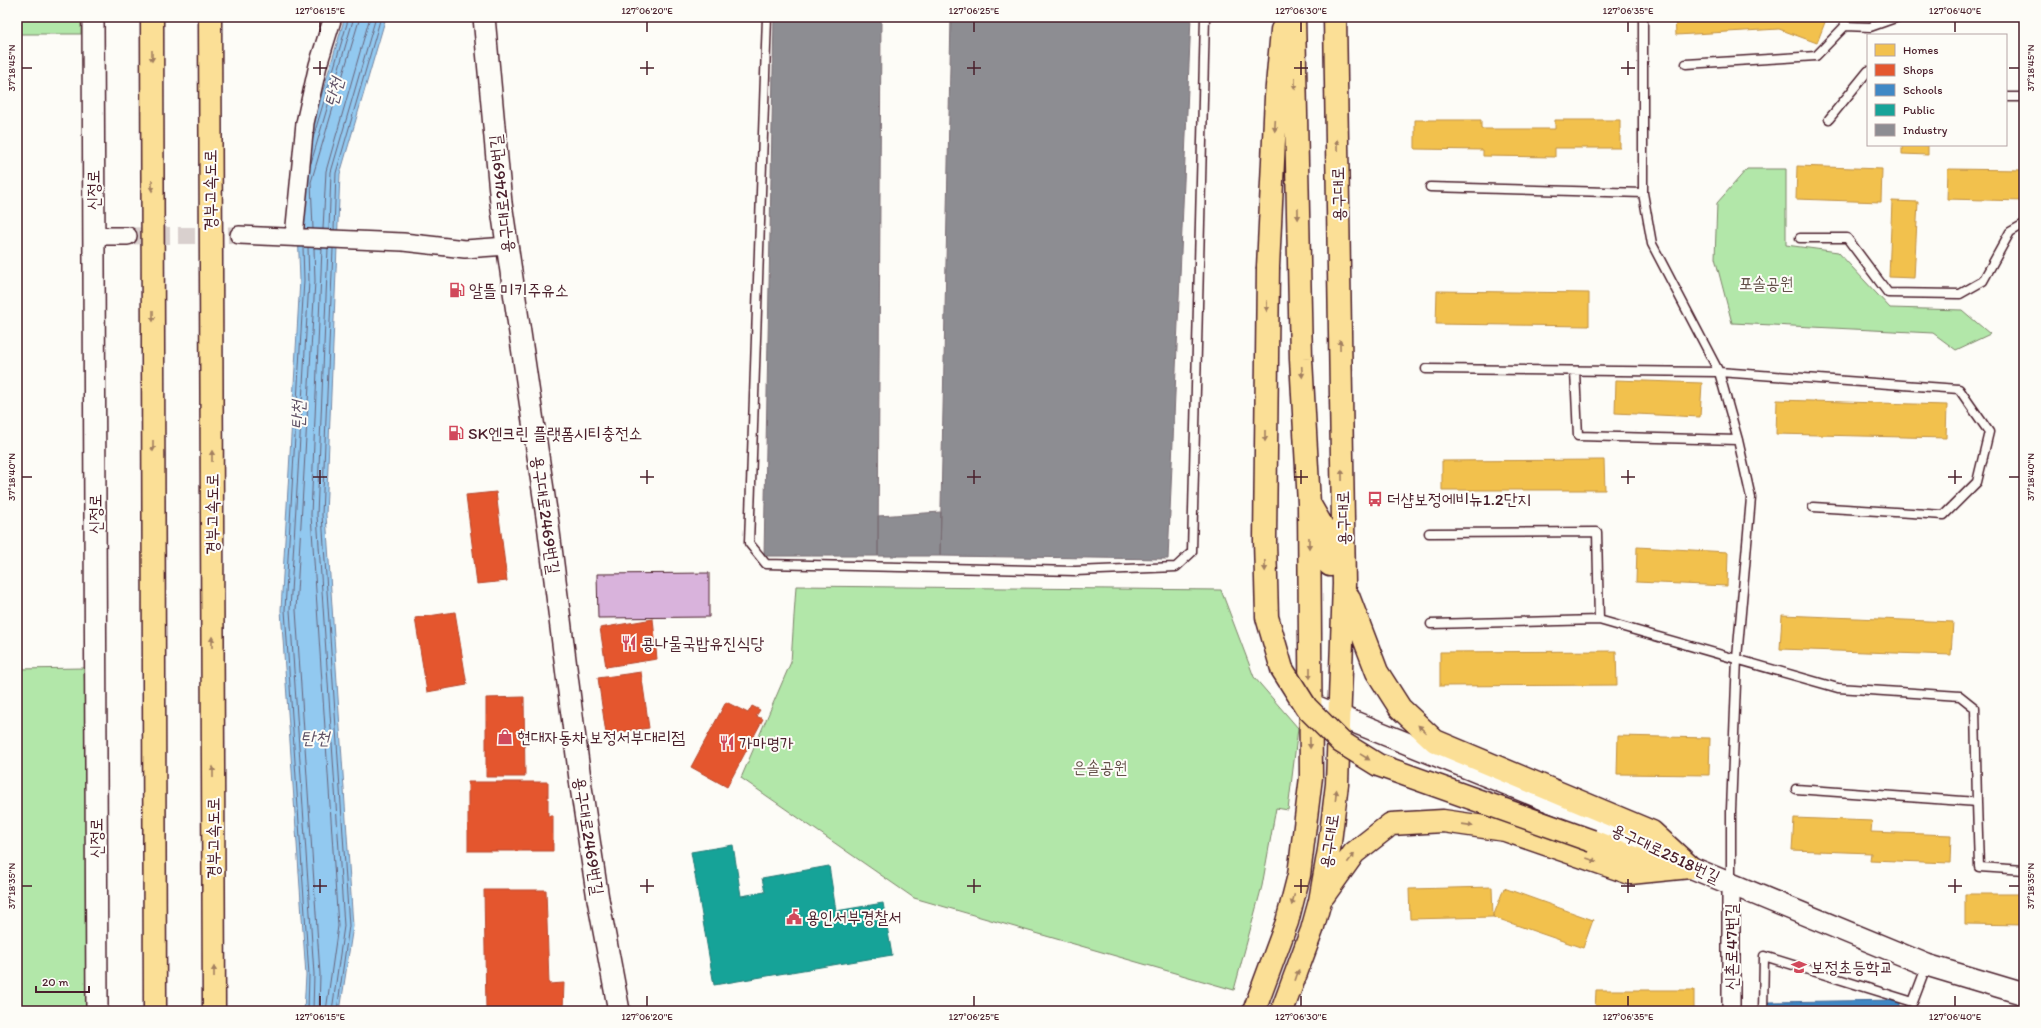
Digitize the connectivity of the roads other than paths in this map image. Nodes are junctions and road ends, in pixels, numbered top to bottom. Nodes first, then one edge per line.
1 (93, 17) edge
2 (152, 17) edge
3 (210, 17) edge
4 (334, 17) edge
5 (484, 17) edge
6 (767, 17) edge
7 (1205, 17) edge
8 (1283, 17) edge
9 (1294, 17) edge
10 (1335, 17) edge
11 (1643, 17) edge
12 (1898, 17) edge
13 (1844, 21) edge
14 (1686, 64) dead end
15 (1867, 72) edge
16 (2007, 97) edge
17 (2024, 97) edge
18 (1829, 119) dead end
19 (1430, 187) dead end
20 (1643, 193) junction
21 (2024, 224) edge
22 (239, 235) tunnel mouth
23 (94, 236) junction
24 (128, 236) tunnel mouth
25 (301, 236) junction
26 (1800, 238) dead end
27 (507, 246) junction
28 (1426, 369) dead end
29 (1575, 371) junction
30 (1719, 372) junction
31 (1738, 440) junction
32 (1309, 504) junction
33 (1813, 507) dead end
34 (1429, 533) dead end
35 (1344, 584) junction
36 (1599, 620) junction
37 (1431, 624) dead end
38 (1343, 633) junction
39 (1737, 658) junction
40 (1310, 704) junction
41 (1340, 717) junction
42 (1796, 789) dead end
43 (1977, 802) junction
44 (1307, 817) junction
45 (1690, 867) junction
46 (2024, 870) edge
47 (1731, 884) junction
48 (1320, 901) junction
49 (1312, 930) junction
50 (1927, 965) junction
51 (2024, 994) edge
52 (1258, 1001) edge
53 (97, 1011) edge
54 (155, 1011) edge
55 (214, 1011) edge
56 (619, 1011) edge
57 (1282, 1011) edge
58 (1731, 1011) edge
59 (1763, 1011) edge

1 - 23 street, 신정로
2 -> 54 main road
55 -> 3 main road, 경부고속도로
4 - 25 street
5 - 27 street, 용구대로2469번길
6 - 7 lane
8 -> 45 main road, bridge
9 -> 32 main road, 용구대로
35 -> 10 main road, 용구대로
11 - 20 lane
12 - 13 lane
13 - 14 lane
15 - 18 lane
16 - 17 lane
19 - 20 lane
20 - 30 lane
21 - 26 lane
22 - 25 street
23 - 24 street
23 - 53 street, 신정로
25 - 27 street
27 - 56 street, 용구대로2469번길
28 - 29 lane
29 - 30 lane
29 - 31 lane
30 - 31 lane
30 - 33 lane
31 - 39 lane
32 - 38 main road
32 -> 40 main road, 용구대로
34 - 36 lane
35 - 38 main road, 용구대로
45 -> 35 main road
36 - 37 lane
36 - 39 lane
38 - 41 main road, 용구대로
39 - 43 lane
39 - 47 lane
40 - 41 street, 용구대로2518번길
40 -> 44 main road, 용구대로
41 - 45 street, 용구대로2518번길
48 -> 41 main road, 용구대로
42 - 43 lane
43 - 46 lane
44 - 49 main road
44 -> 52 main road, 용구대로
45 - 47 street, 용구대로2518번길
48 -> 45 main road
47 - 50 street, 용구대로2518번길
47 - 58 street, 신촌로47번길
48 - 49 main road, 용구대로
57 -> 49 main road, 용구대로
50 - 51 street, 용구대로2518번길
50 - 59 lane

